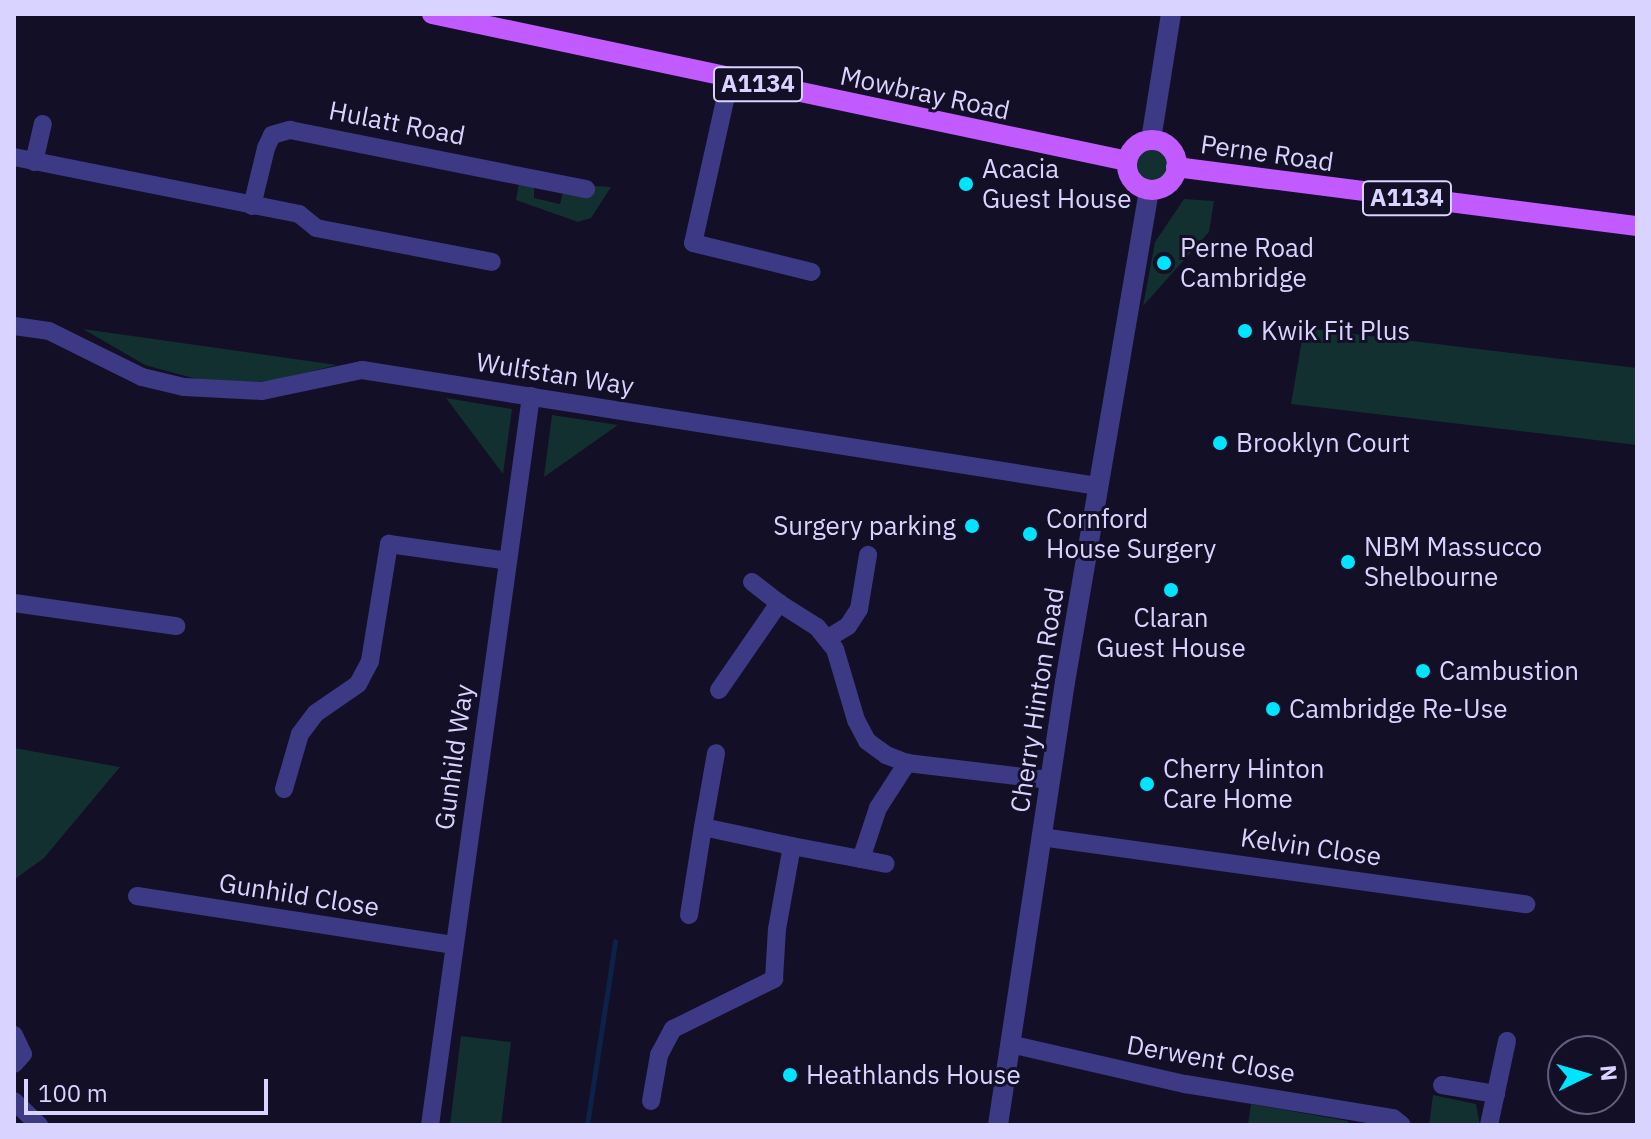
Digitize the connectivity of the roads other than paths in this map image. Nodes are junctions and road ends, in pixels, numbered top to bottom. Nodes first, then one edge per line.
1 (432, 14) edge
2 (1171, 14) edge
3 (730, 78) junction
4 (43, 124) dead end
5 (1151, 140) junction
6 (14, 157) edge
7 (1127, 161) junction
8 (34, 162) junction
9 (1176, 167) junction
10 (586, 189) dead end
11 (1149, 190) junction
12 (252, 206) junction
13 (1637, 226) edge
14 (492, 262) dead end
15 (812, 272) dead end
16 (14, 326) edge
17 (531, 396) junction
18 (1098, 486) junction
19 (868, 555) dead end
20 (508, 561) junction
21 (752, 582) dead end
22 (14, 603) edge
23 (779, 603) junction
24 (176, 626) dead end
25 (827, 639) junction
26 (719, 690) dead end
27 (716, 753) dead end
28 (907, 763) junction
29 (1050, 780) junction
30 (284, 789) dead end
31 (703, 827) junction
32 (1041, 837) junction
33 (792, 846) junction
34 (861, 859) junction
35 (886, 864) dead end
36 (137, 896) dead end
37 (1526, 904) dead end
38 (689, 915) dead end
39 (454, 945) junction
40 (14, 1035) edge
41 (1507, 1041) dead end
42 (1010, 1044) junction
43 (14, 1064) edge
44 (1442, 1085) dead end
45 (1496, 1094) junction
46 (14, 1101) edge
47 (651, 1101) dead end
48 (39, 1125) edge
49 (430, 1125) edge
50 (998, 1125) edge
51 (1402, 1125) edge
52 (1489, 1125) edge

1 - 3 main road, Mowbray Road / A1134
2 - 5 street
3 - 7 main road, Mowbray Road / A1134
3 - 15 street
4 - 8 street
5 - 7 main road
5 - 9 main road
6 - 8 street
7 - 11 main road
8 - 12 street
9 - 11 main road
9 - 13 main road, Perne Road / A1134
10 - 12 street, Hulatt Road
11 - 18 street, Cherry Hinton Road
12 - 14 street
16 - 17 street, Wulfstan Way
17 - 18 street, Wulfstan Way
17 - 20 street, Gunhild Way
18 - 29 street, Cherry Hinton Road
19 - 25 street
20 - 30 street
20 - 39 street, Gunhild Way
21 - 23 street
22 - 24 street
23 - 25 street
23 - 26 street
25 - 28 street
27 - 31 street
28 - 29 street
28 - 34 street
29 - 32 street, Cherry Hinton Road
31 - 33 street
31 - 38 street
32 - 37 street, Kelvin Close
32 - 42 street, Cherry Hinton Road
33 - 34 street
33 - 47 street
34 - 35 street
36 - 39 street, Gunhild Close
39 - 49 street, Gunhild Way
40 - 43 street
41 - 45 street
42 - 50 street, Cherry Hinton Road
42 - 51 street, Derwent Close
44 - 45 street
45 - 52 street
46 - 48 street

